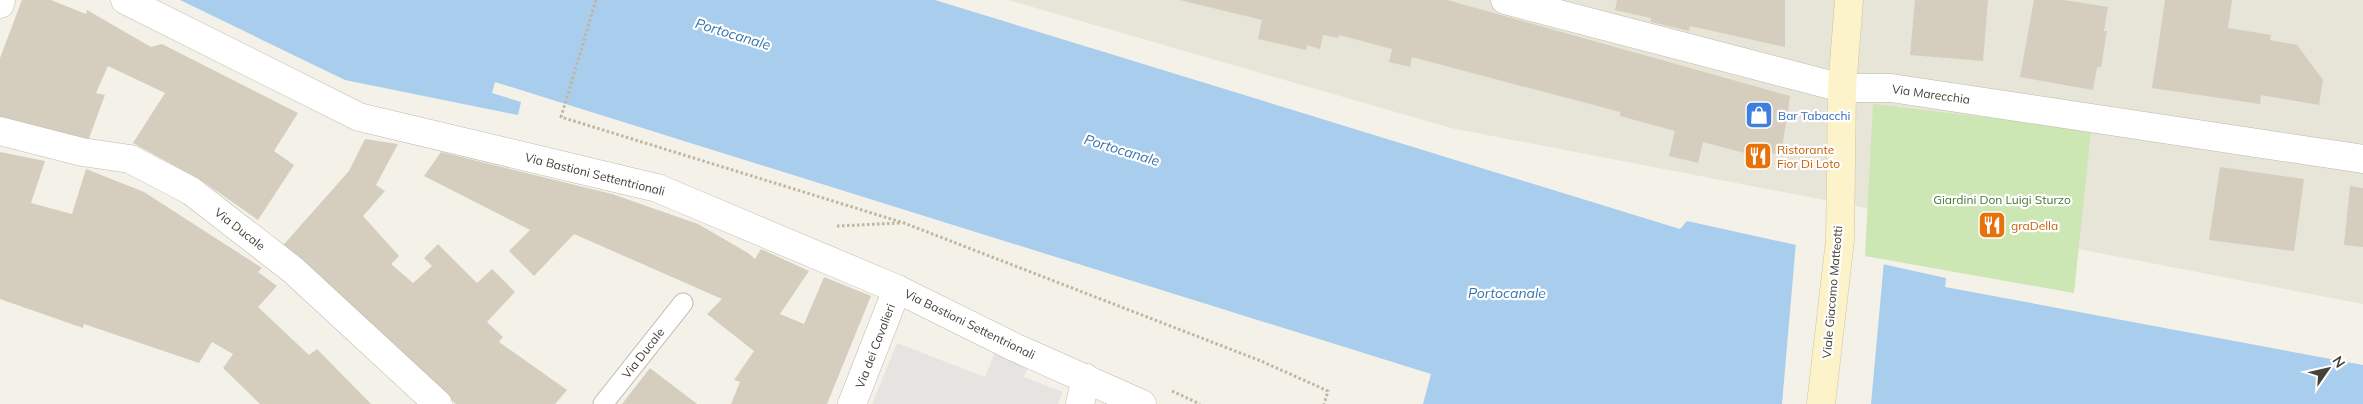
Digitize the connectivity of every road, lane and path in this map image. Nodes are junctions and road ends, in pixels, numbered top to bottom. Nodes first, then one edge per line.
1 (1, 0) edge
2 (125, 0) edge
3 (596, 0) edge
4 (1505, 0) edge
5 (1849, 0) edge
6 (0, 4) edge
7 (1842, 88) junction
8 (0, 131) edge
9 (2363, 159) edge
10 (904, 223) junction
11 (832, 232) dead end
12 (897, 288) junction
13 (683, 302) dead end
14 (1083, 391) edge
15 (438, 404) edge
16 (603, 404) edge
17 (852, 404) edge
18 (1142, 404) edge
19 (1324, 404) edge
20 (1821, 404) edge

1 - 6 street
2 - 12 street, Via Bastioni Settentrionali
3 - 10 path
4 - 7 street, Via Marecchia
5 - 7 main road, Viale Giacomo Matteotti
7 - 9 street, Via Marecchia
7 - 20 main road, Viale Giacomo Matteotti
8 - 15 street, Via Ducale
10 - 11 path
10 - 19 path
12 - 14 street, Via Bastioni Settentrionali
12 - 17 street, Via dei Cavalieri
13 - 16 lane, Via Ducale
14 - 18 street, Via Bastioni Settentrionali

